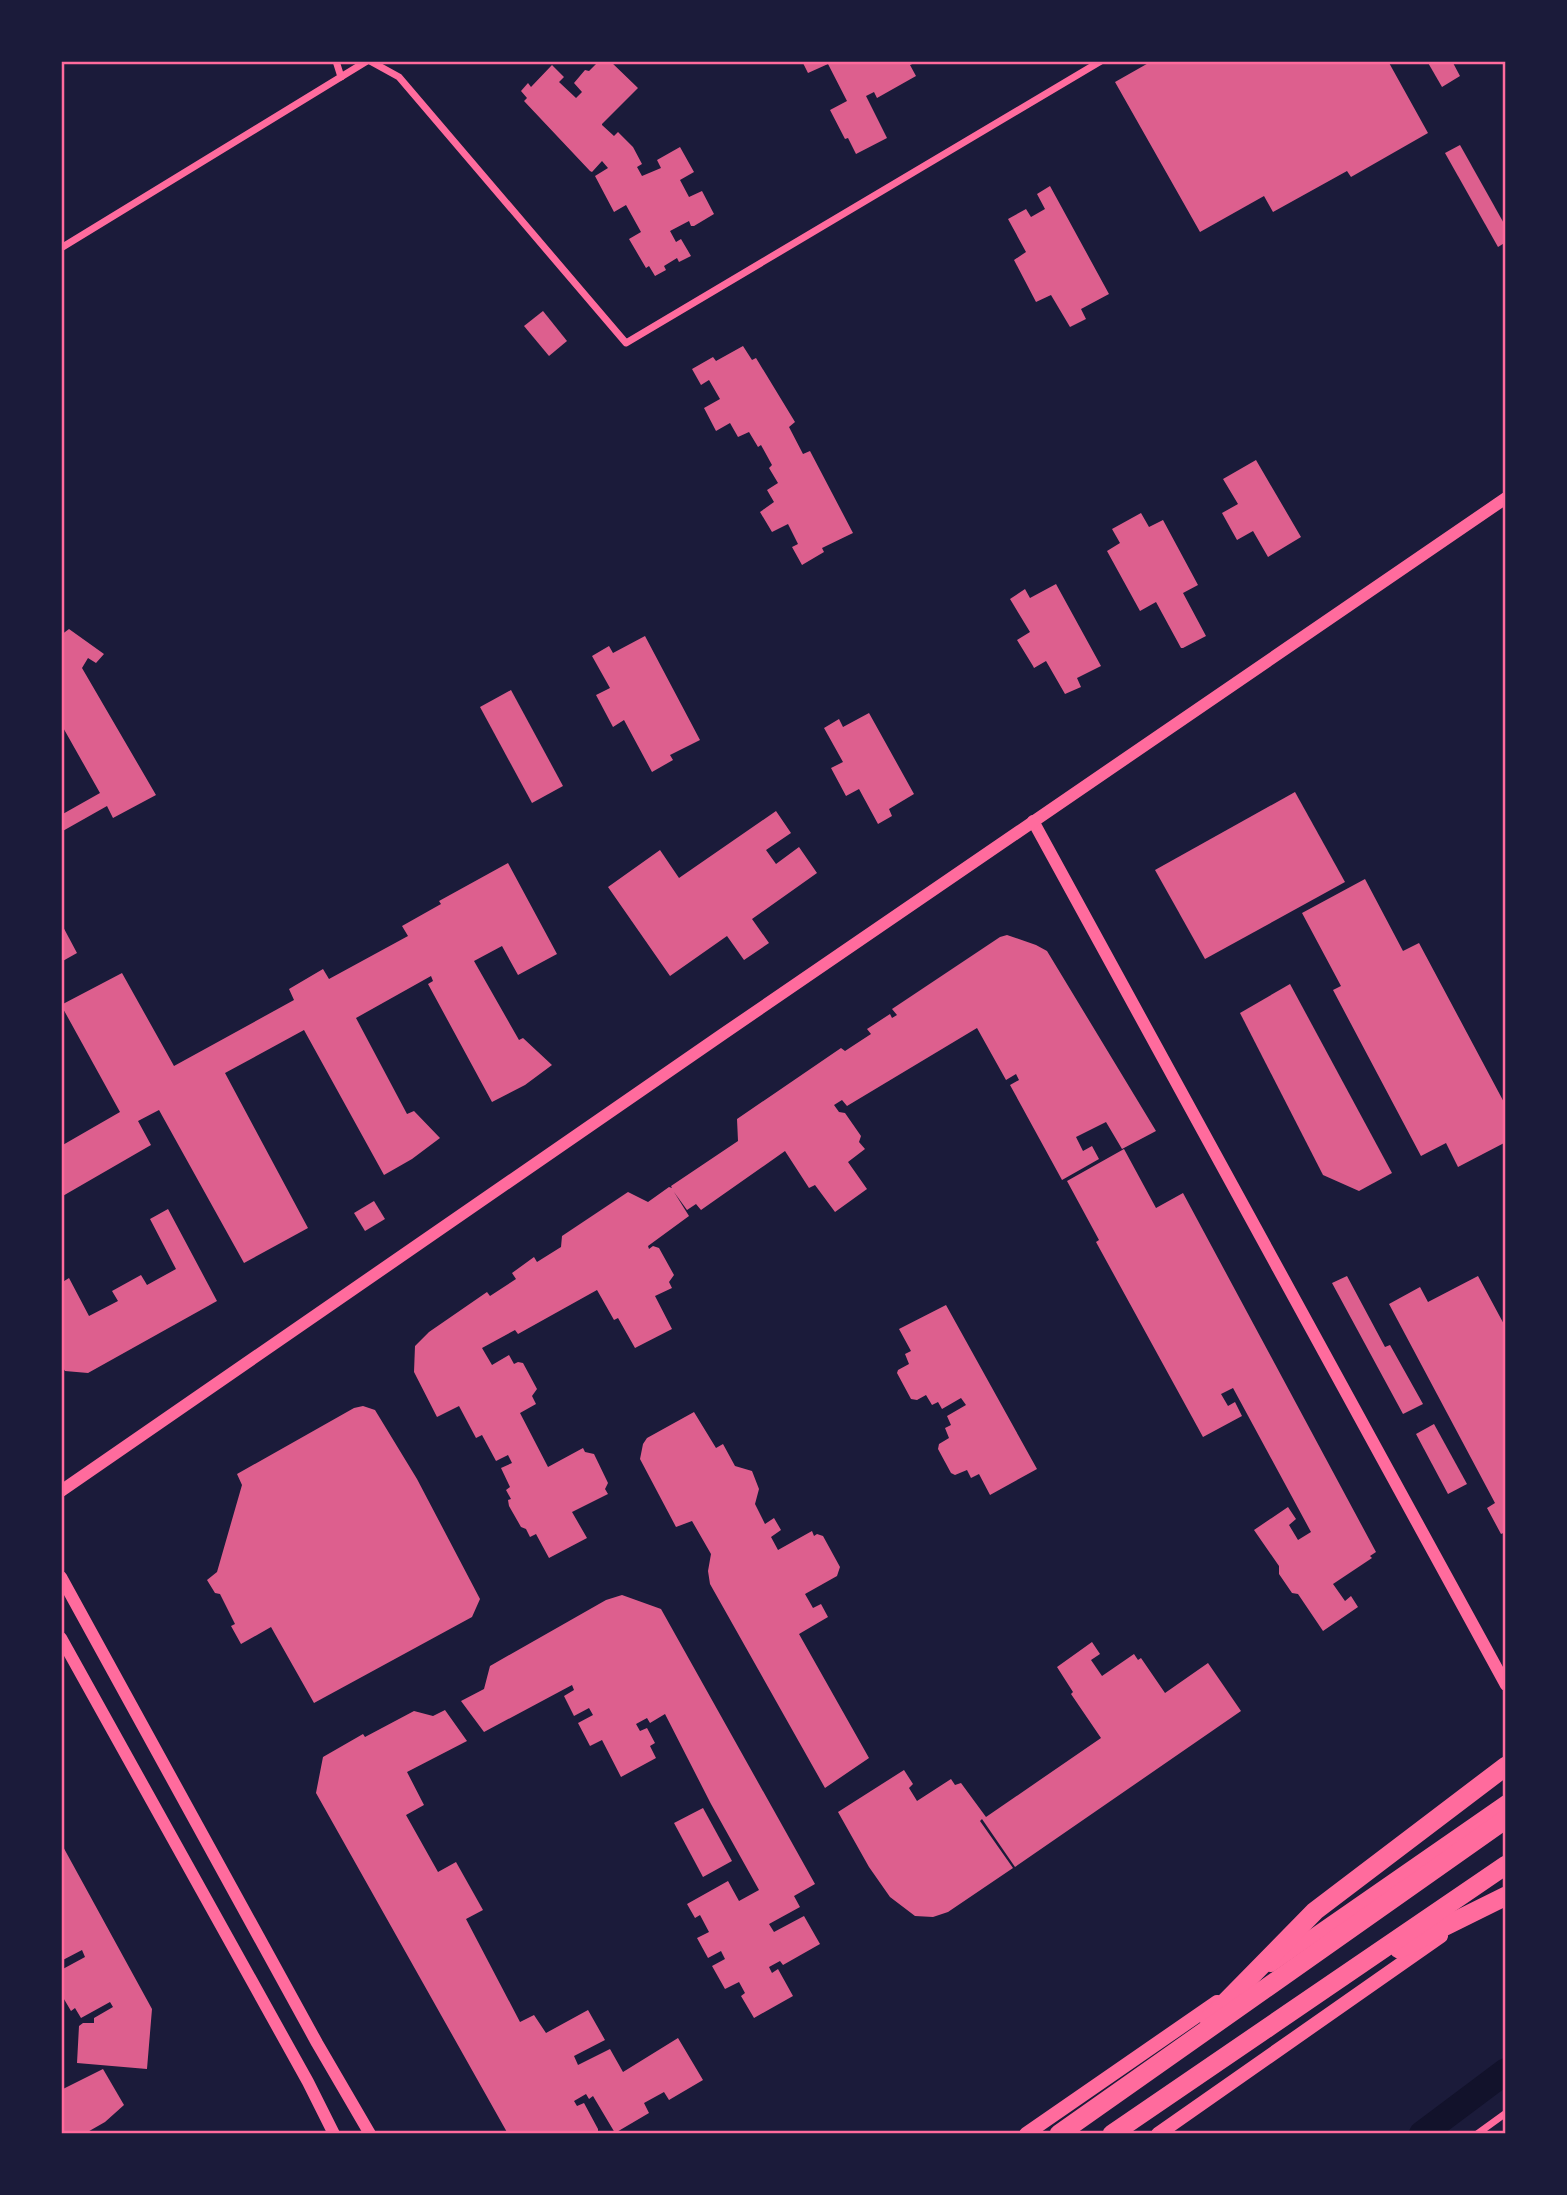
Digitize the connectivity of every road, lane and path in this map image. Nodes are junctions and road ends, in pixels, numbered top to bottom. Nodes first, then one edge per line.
1 (336, 61) edge
2 (369, 61) edge
3 (1101, 61) edge
4 (341, 77) junction
5 (61, 248) edge
6 (1506, 498) edge
7 (1033, 821) junction
8 (61, 1491) edge
9 (61, 1577) edge
10 (61, 1638) edge
11 (1506, 1685) edge
12 (1506, 1766) edge
13 (1506, 1802) edge
14 (1506, 1819) edge
15 (1506, 1865) edge
16 (1506, 1891) edge
17 (1506, 1896) edge
18 (1329, 1984) junction
19 (1172, 2056) junction
20 (1506, 2113) edge
21 (334, 2134) edge
22 (370, 2134) edge
23 (1026, 2134) edge
24 (1059, 2134) edge
25 (1112, 2134) edge
26 (1158, 2134) edge
27 (1477, 2134) edge

1 - 4 street
2 - 3 street
2 - 4 street
4 - 5 street
6 - 7 street
7 - 8 street
7 - 11 street
9 - 22 street
10 - 21 street
12 - 19 highway
13 - 23 main road
14 - 19 highway
15 - 18 highway
16 - 26 main road
17 - 18 highway
18 - 25 highway
19 - 24 highway
20 - 27 street

